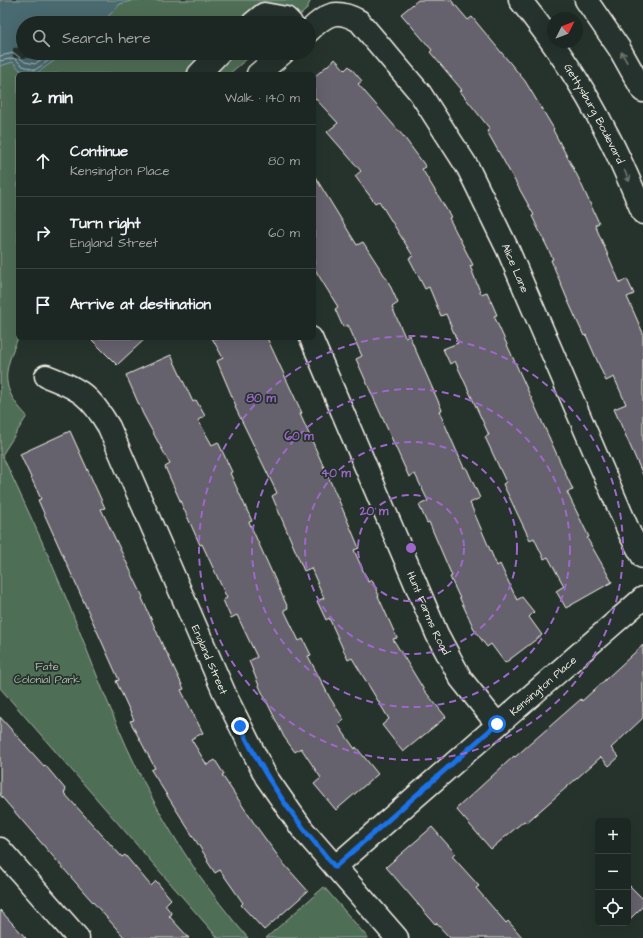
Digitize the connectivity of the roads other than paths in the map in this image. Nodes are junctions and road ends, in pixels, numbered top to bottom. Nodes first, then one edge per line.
1 (520, 0) edge
2 (586, 0) edge
3 (262, 16) edge
4 (275, 16) edge
5 (316, 23) edge
6 (212, 60) edge
7 (275, 60) edge
8 (201, 72) edge
9 (260, 72) edge
10 (643, 90) edge
11 (643, 213) edge
12 (312, 340) edge
13 (46, 376) dead end
14 (643, 557) edge
15 (643, 598) edge
16 (497, 724) junction
17 (0, 849) edge
18 (335, 867) junction
19 (78, 938) edge
20 (397, 938) edge

1 -> 11 street, Gettysburg Boulevard
10 -> 2 street
3 - 4 street
5 - 14 street, Alice Lane
6 - 8 street
7 - 9 street
12 - 16 street, Hunt Farms Road
13 - 18 street, England Street
15 - 16 street, Kensington Place
16 - 18 street, Kensington Place
17 - 19 street
18 - 20 street, England Street

